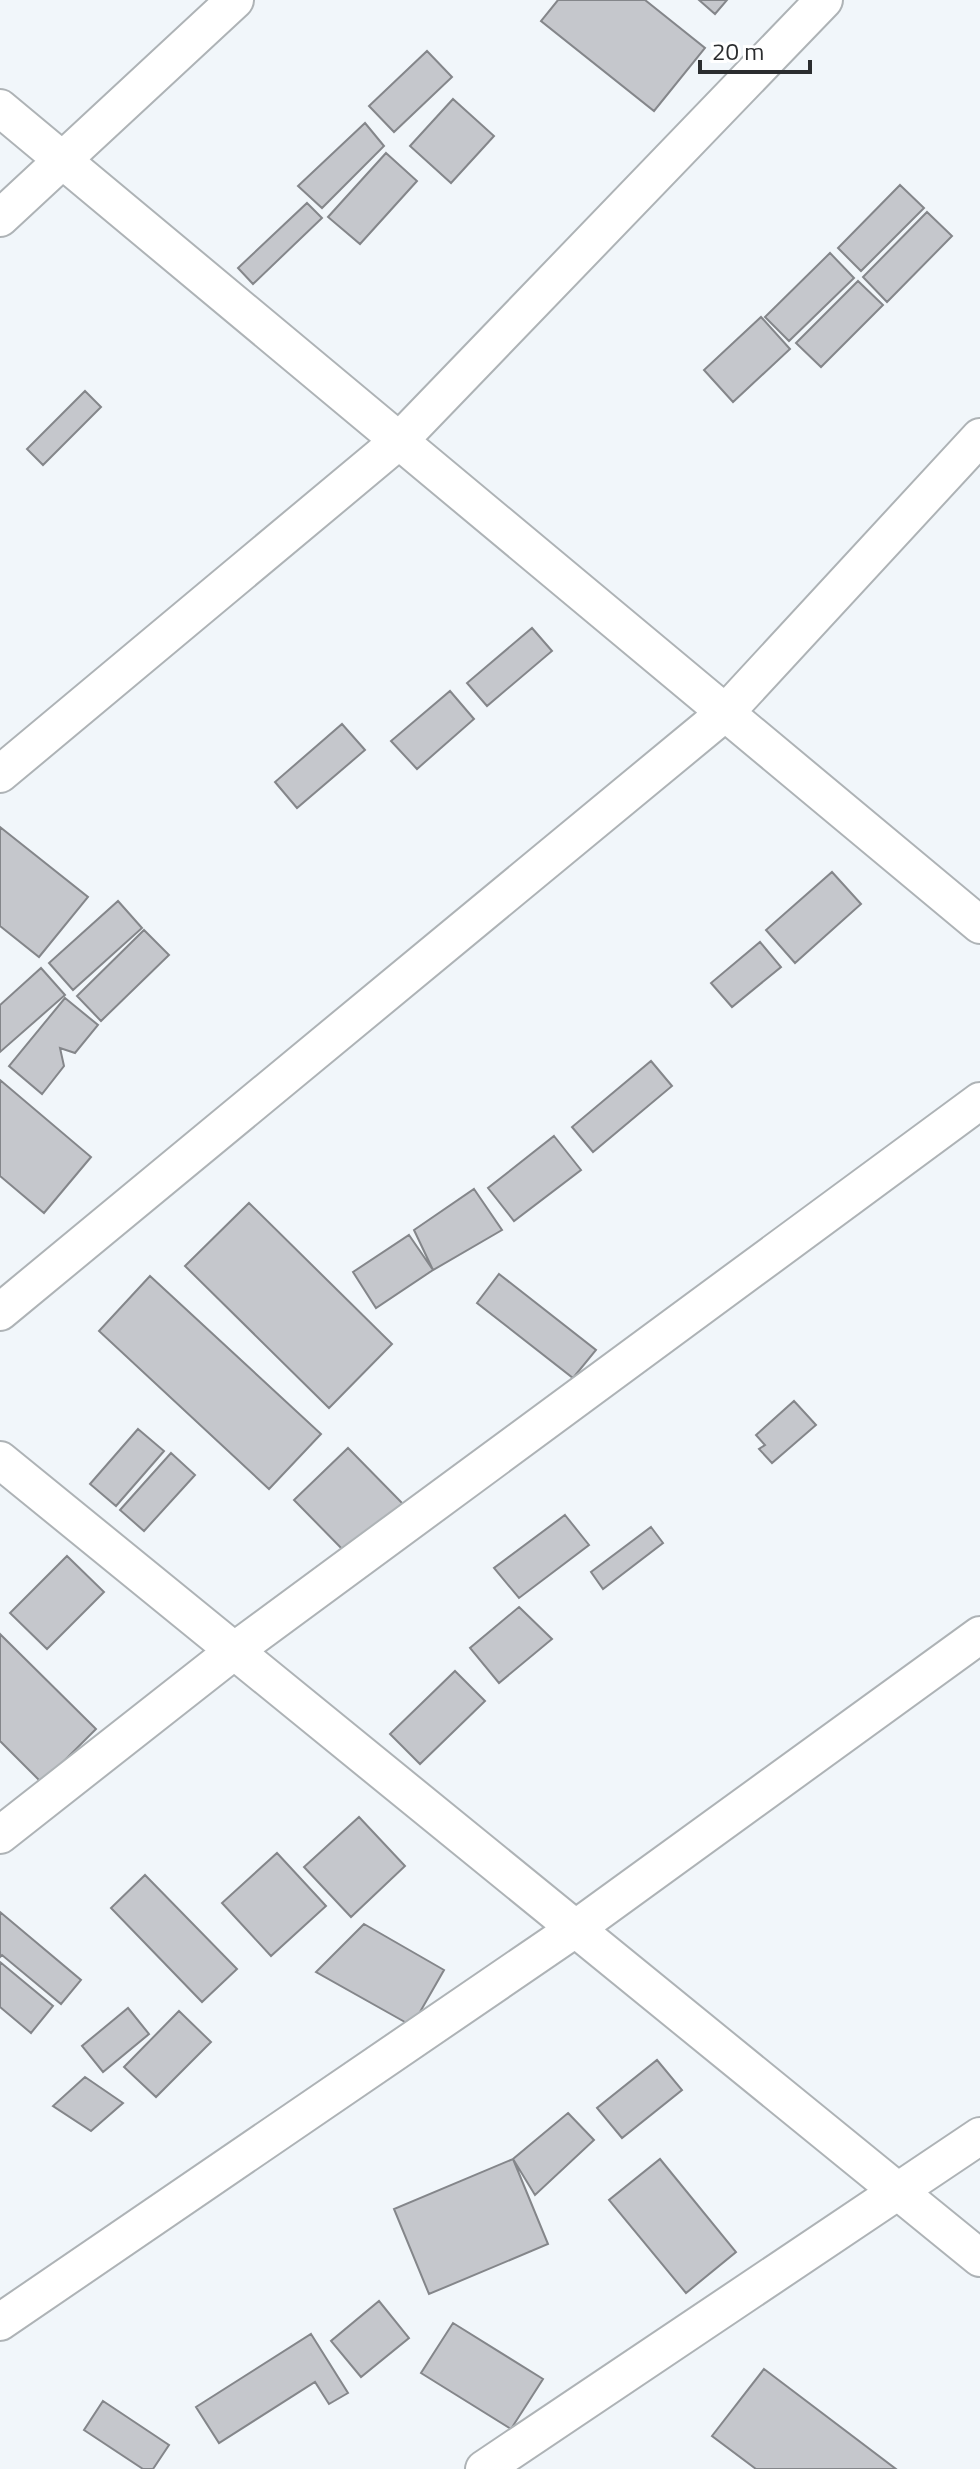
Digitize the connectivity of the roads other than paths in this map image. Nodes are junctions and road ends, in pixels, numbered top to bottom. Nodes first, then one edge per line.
1 (235, 0) edge
2 (824, 0) edge
3 (0, 108) edge
4 (66, 160) junction
5 (0, 218) edge
6 (980, 437) edge
7 (400, 440) junction
8 (726, 712) junction
9 (0, 774) edge
10 (980, 925) edge
11 (980, 1101) edge
12 (0, 1312) edge
13 (0, 1460) edge
14 (980, 1635) edge
15 (234, 1651) junction
16 (0, 1835) edge
17 (575, 1929) junction
18 (980, 2136) edge
19 (899, 2192) junction
20 (980, 2258) edge
21 (0, 2322) edge
22 (484, 2469) edge

1 - 4 street
2 - 7 street
3 - 4 street
4 - 5 street
4 - 7 street
6 - 8 street
7 - 8 street
7 - 9 street
8 - 10 street
8 - 12 street
11 - 15 street
13 - 15 street
14 - 17 street
15 - 16 street
15 - 17 street
17 - 19 street
17 - 21 street
18 - 19 street
19 - 20 street
19 - 22 street

